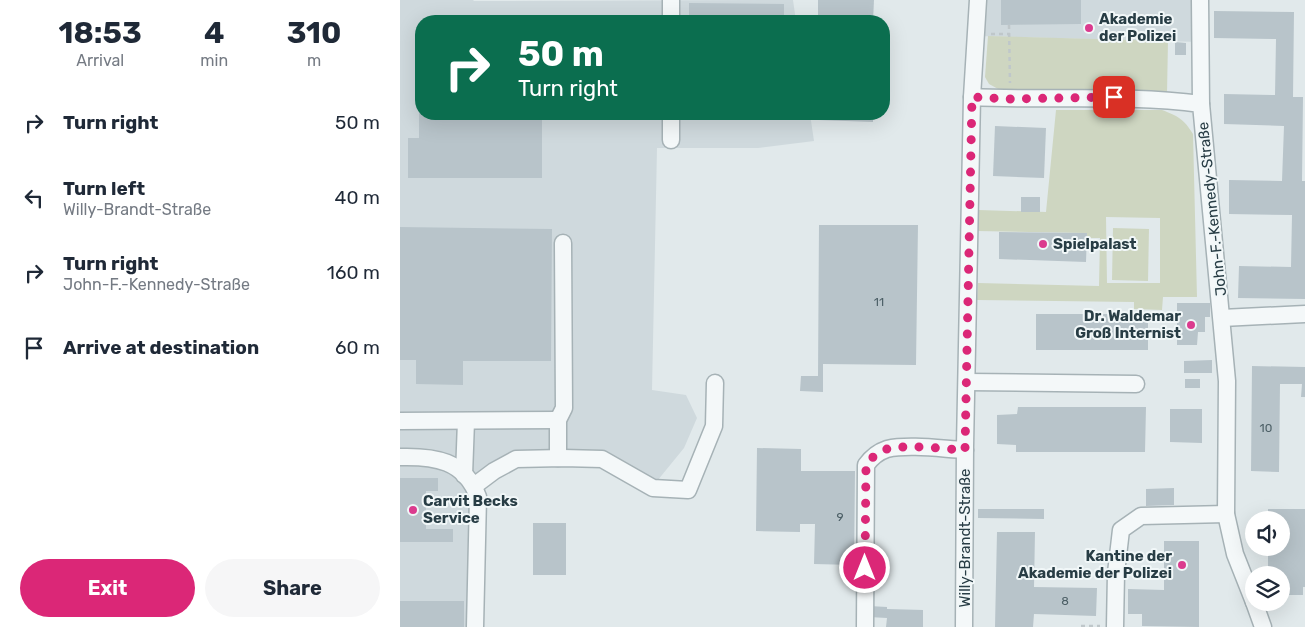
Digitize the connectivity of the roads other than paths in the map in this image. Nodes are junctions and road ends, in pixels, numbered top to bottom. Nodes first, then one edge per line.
1 (671, 0) edge
2 (978, 0) edge
3 (1200, 0) edge
4 (671, 15) edge
5 (972, 97) junction
6 (1201, 104) junction
7 (671, 120) edge
8 (671, 140) dead end
9 (563, 243) dead end
10 (1305, 314) edge
11 (1222, 318) junction
12 (966, 382) junction
13 (714, 383) dead end
14 (1136, 384) dead end
15 (558, 420) junction
16 (400, 421) edge
17 (466, 421) junction
18 (965, 450) junction
19 (400, 456) edge
20 (558, 458) junction
21 (469, 480) junction
22 (1226, 514) junction
23 (1245, 579) edge
24 (1257, 611) edge
25 (1111, 626) edge
26 (475, 627) edge
27 (865, 627) edge
28 (964, 627) edge
29 (1263, 627) edge

1 - 4 street
2 - 5 street, Willy-Brandt-Straße
3 - 6 street
5 - 6 street, John-F.-Kennedy-Straße
5 - 12 street, Willy-Brandt-Straße
6 - 11 street, John-F.-Kennedy-Straße
7 - 8 street
9 - 15 street
10 - 11 street
11 - 22 street, John-F.-Kennedy-Straße
12 - 14 street
12 - 18 street, Willy-Brandt-Straße
13 - 20 street
15 - 17 street
15 - 20 street
16 - 17 street
17 - 21 street
18 - 27 street
18 - 28 street, Willy-Brandt-Straße
19 - 21 street
20 - 21 street
21 - 26 street
22 - 23 street, John-F.-Kennedy-Straße
22 - 25 street
24 - 29 street, John-F.-Kennedy-Straße

